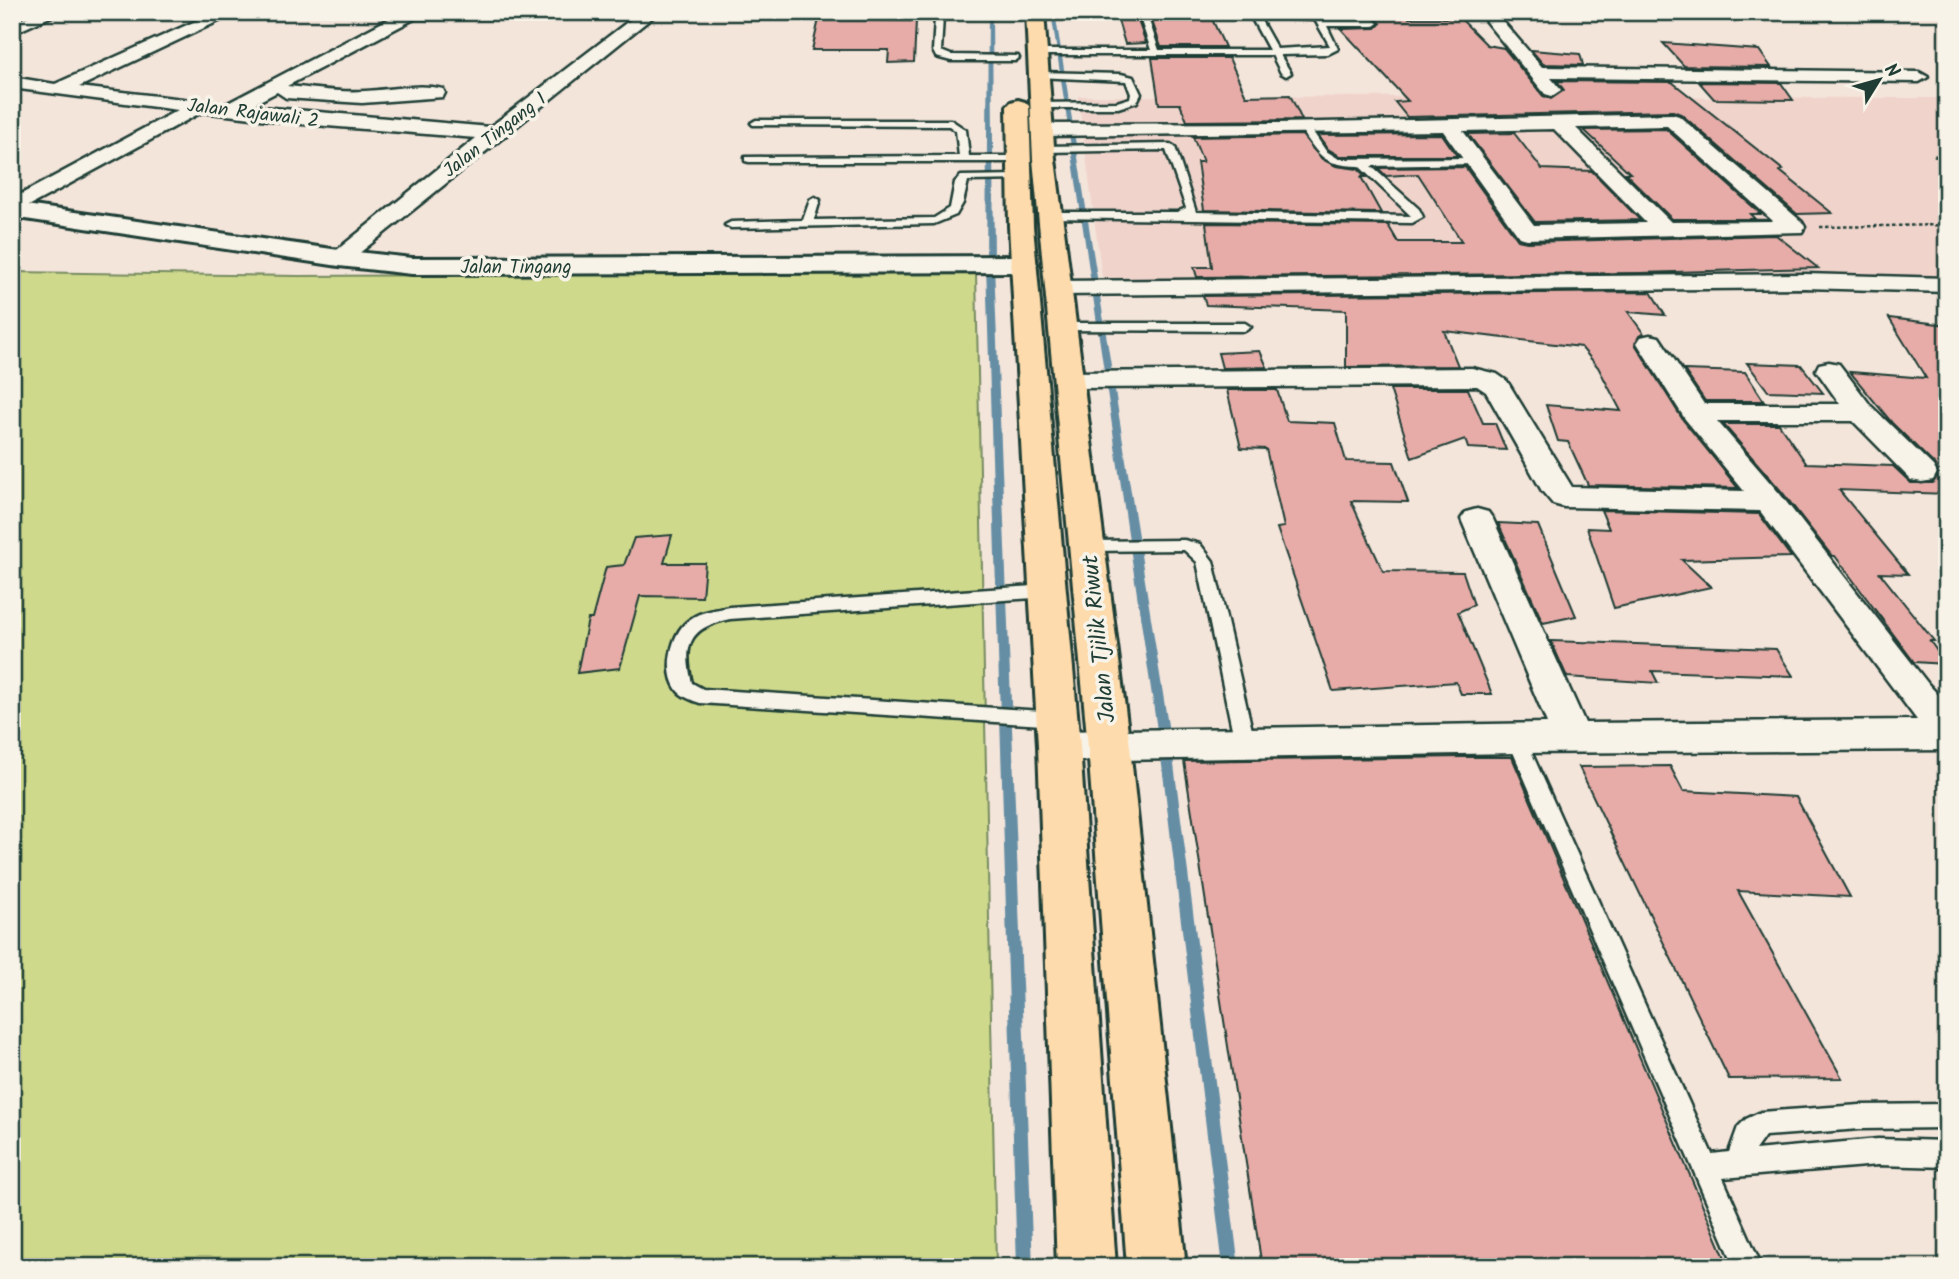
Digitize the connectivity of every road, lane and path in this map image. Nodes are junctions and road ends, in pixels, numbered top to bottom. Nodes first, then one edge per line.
1 (45, 12) edge
2 (230, 12) edge
3 (645, 12) edge
4 (651, 12) edge
5 (1074, 12) edge
6 (1279, 12) edge
7 (1486, 12) edge
8 (52, 13) edge
9 (414, 13) edge
10 (1020, 13) edge
11 (1142, 13) edge
12 (939, 15) junction
13 (1254, 15) junction
14 (875, 16) dead end
15 (1371, 18) edge
16 (1321, 23) junction
17 (12, 29) edge
18 (1156, 53) junction
19 (1276, 53) junction
20 (1536, 72) junction
21 (1286, 73) dead end
22 (1919, 77) dead end
23 (12, 82) edge
24 (57, 90) junction
25 (266, 90) junction
26 (436, 93) dead end
27 (1556, 95) dead end
28 (201, 105) junction
29 (230, 109) junction
30 (1032, 117) junction
31 (1559, 122) junction
32 (757, 123) dead end
33 (1448, 124) junction
34 (1305, 128) junction
35 (494, 133) junction
36 (1167, 139) junction
37 (1934, 155) dead end
38 (749, 159) dead end
39 (964, 159) junction
40 (1475, 161) junction
41 (1362, 163) junction
42 (1947, 164) edge
43 (815, 200) dead end
44 (12, 209) edge
45 (1050, 215) junction
46 (1178, 215) junction
47 (731, 225) dead end
48 (807, 225) junction
49 (1947, 225) edge
50 (1794, 226) junction
51 (1665, 229) junction
52 (1527, 232) junction
53 (339, 258) junction
54 (1024, 264) junction
55 (1560, 285) junction
56 (1947, 285) edge
57 (1057, 288) junction
58 (1062, 327) junction
59 (1245, 327) dead end
60 (1650, 343) dead end
61 (1829, 370) dead end
62 (1070, 380) junction
63 (1861, 412) junction
64 (1695, 413) junction
65 (1922, 473) dead end
66 (1769, 500) junction
67 (1477, 519) dead end
68 (1088, 546) junction
69 (1049, 591) junction
70 (1947, 729) edge
71 (1058, 733) junction
72 (1947, 735) edge
73 (1516, 738) junction
74 (1573, 739) junction
75 (1245, 743) junction
76 (1110, 747) junction
77 (1947, 1116) edge
78 (1947, 1154) edge
79 (1741, 1164) junction
80 (1704, 1167) junction
81 (1087, 1267) edge
82 (1157, 1267) edge
83 (1749, 1267) edge

1 - 8 street
2 - 24 street
3 - 9 street
4 - 35 street, Jalan Tingang 1
5 - 11 lane
6 - 15 street
7 - 20 street
8 - 17 street
9 - 25 street
10 - 12 lane
10 - 30 highway, Jalan Tjilik Riwut
11 - 13 lane
11 - 18 lane
12 - 14 lane
12 - 30 lane
13 - 16 lane
13 - 19 lane
15 - 16 lane
16 - 19 lane
18 - 19 lane
18 - 30 lane
19 - 21 lane
20 - 22 street
20 - 27 street
23 - 24 street, Jalan Rajawali 2
24 - 28 street, Jalan Rajawali 2
25 - 26 street
25 - 29 street
28 - 29 street, Jalan Rajawali 2
28 - 44 street
29 - 35 street, Jalan Rajawali 2
30 - 30 lane
30 - 36 street
30 - 39 lane
30 - 45 highway, Jalan Tjilik Riwut
30 - 48 lane
30 - 54 highway, Jalan Tjilik Riwut
31 - 33 street
31 - 50 street
31 - 51 street
32 - 39 lane
33 - 34 street
33 - 40 street
34 - 36 street
34 - 41 lane
35 - 53 street, Jalan Tingang 1
36 - 46 lane
37 - 42 path
38 - 39 lane
40 - 41 lane
40 - 52 street
41 - 46 lane
43 - 48 lane
44 - 53 main road, Jalan Tingang
45 - 46 lane
45 - 57 highway, Jalan Tjilik Riwut
47 - 48 lane
49 - 50 path
50 - 51 street
51 - 52 street
52 - 55 street
53 - 54 main road, Jalan Tingang
54 - 69 highway, Jalan Tjilik Riwut
55 - 56 street
55 - 57 street
57 - 58 highway, Jalan Tjilik Riwut
58 - 59 lane
58 - 62 highway, Jalan Tjilik Riwut
60 - 64 street
61 - 63 street
62 - 66 street
62 - 68 highway, Jalan Tjilik Riwut
63 - 64 street
63 - 65 street
64 - 66 street
66 - 70 street
67 - 74 street
68 - 75 lane
68 - 76 highway, Jalan Tjilik Riwut
69 - 71 highway, Jalan Tjilik Riwut
69 - 71 lane
71 - 76 street
71 - 81 highway, Jalan Tjilik Riwut
72 - 74 street
73 - 74 street
73 - 75 street
73 - 80 lane
75 - 76 street
76 - 82 highway, Jalan Tjilik Riwut
77 - 79 lane
78 - 79 lane
79 - 80 lane
80 - 83 lane

